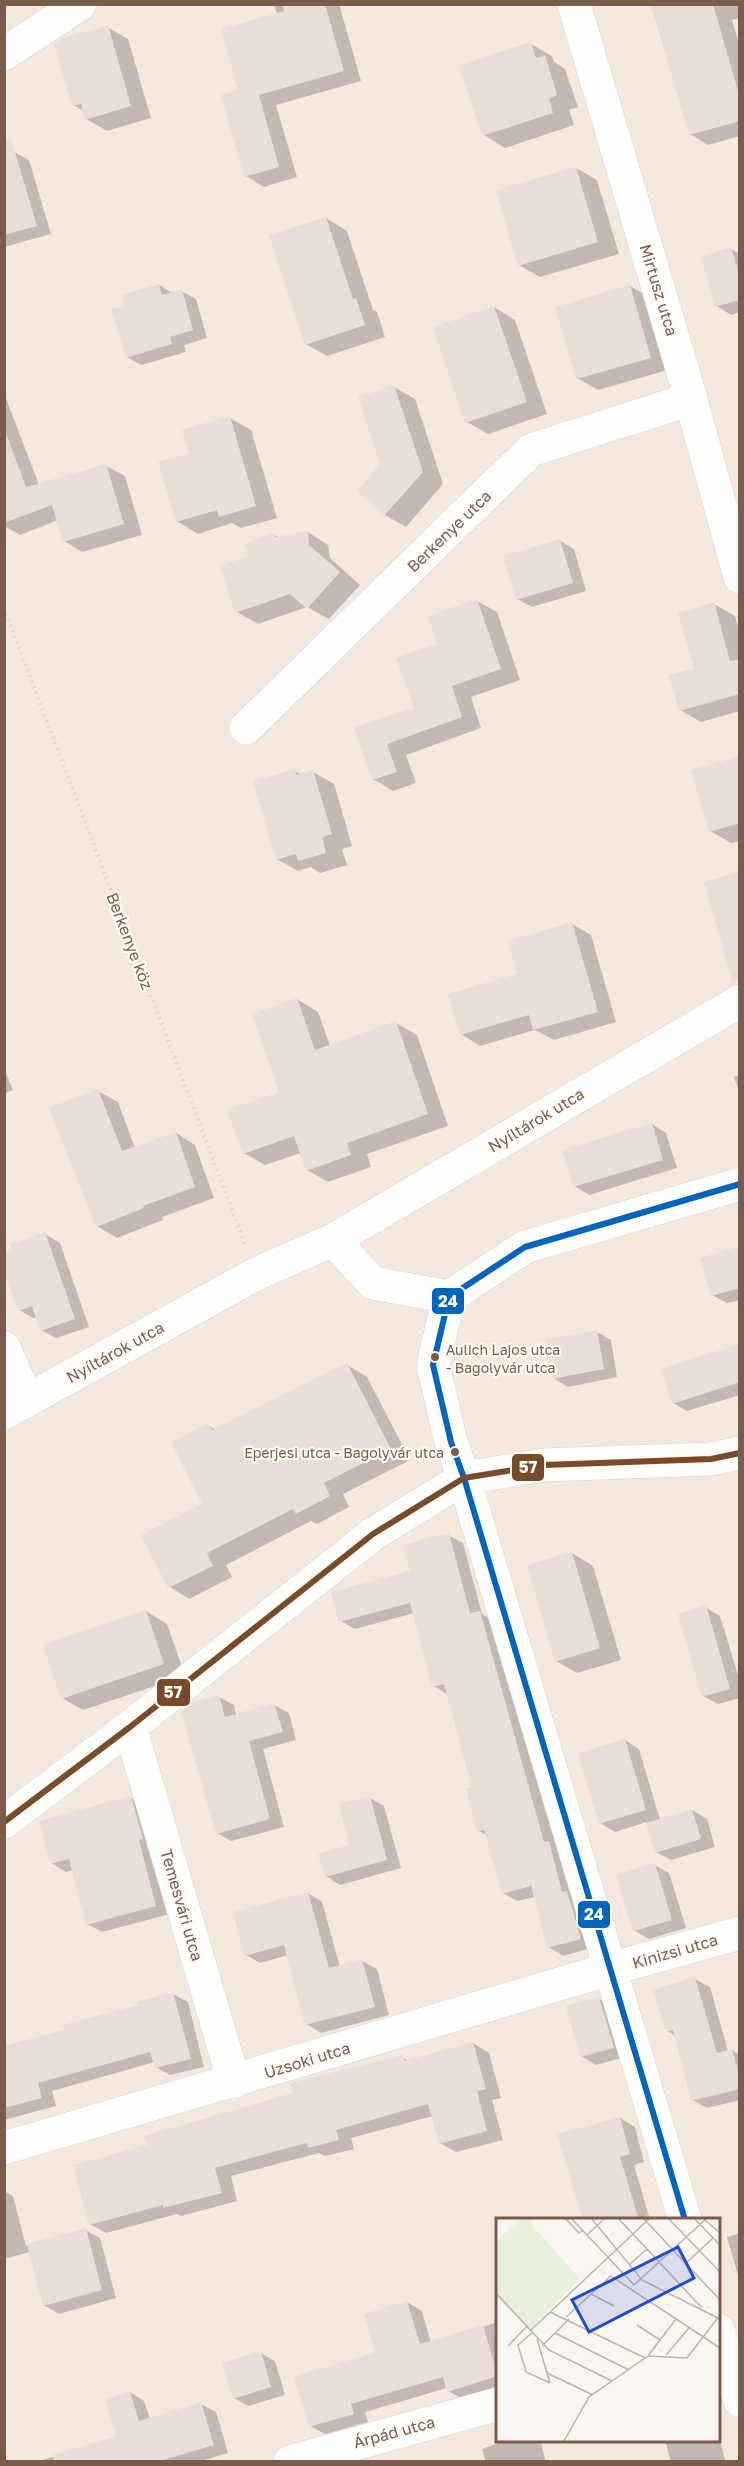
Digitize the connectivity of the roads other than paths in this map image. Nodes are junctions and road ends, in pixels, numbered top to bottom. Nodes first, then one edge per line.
1 (80, 4) edge
2 (574, 4) edge
3 (4, 54) edge
4 (691, 399) junction
5 (740, 577) edge
6 (246, 728) dead end
7 (740, 1001) edge
8 (740, 1184) edge
9 (333, 1240) junction
10 (450, 1297) junction
11 (4, 1348) edge
12 (16, 1407) edge
13 (740, 1453) edge
14 (464, 1478) junction
15 (130, 1727) junction
16 (4, 1822) edge
17 (740, 1933) edge
18 (610, 1969) junction
19 (234, 2082) junction
20 (4, 2148) edge
21 (684, 2218) edge
22 (725, 2339) edge
23 (740, 2401) edge
24 (496, 2405) edge
25 (350, 2453) edge
26 (290, 2462) edge

1 - 3 street
2 - 4 street, Mirtusz utca
4 - 5 street, Mirtusz utca
4 - 6 street, Berkenye utca
7 - 9 street, Nyíltárok utca
8 - 10 street
9 - 10 street
9 - 12 street, Nyíltárok utca
10 - 14 street
11 - 12 street, Nyíltárok utca
13 - 14 street
14 - 15 street
14 - 18 street
15 - 16 street
15 - 19 street, Temesvári utca
17 - 18 street, Kinizsi utca
18 - 19 street, Uzsoki utca
18 - 21 street
19 - 20 street, Uzsoki utca
22 - 23 street
24 - 25 street, Árpád utca
25 - 26 street, Árpád utca

